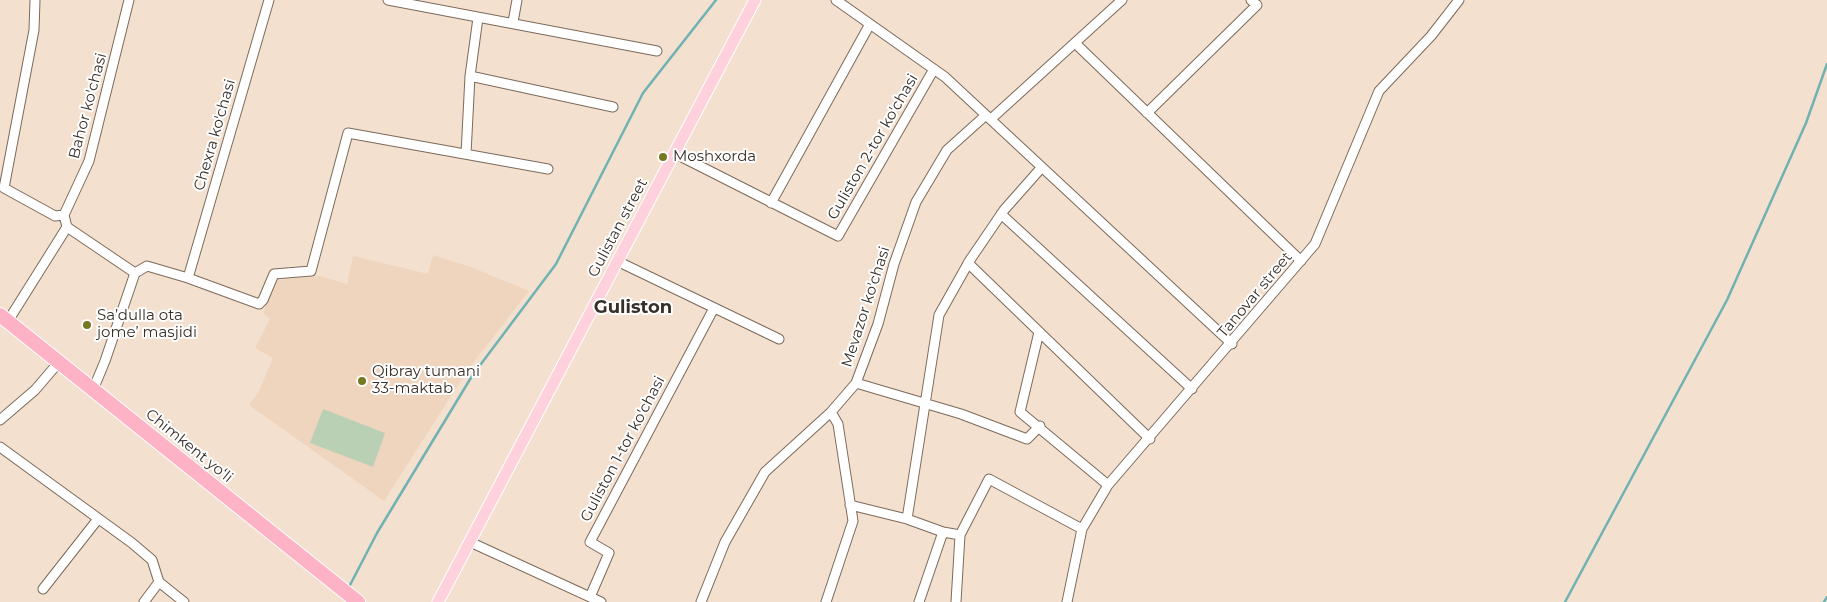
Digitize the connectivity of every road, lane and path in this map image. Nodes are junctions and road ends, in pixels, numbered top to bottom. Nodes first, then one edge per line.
1 (35, 0) edge
2 (129, 0) edge
3 (268, 0) edge
4 (388, 0) edge
5 (517, 0) edge
6 (755, 0) edge
7 (836, 0) edge
8 (1122, 0) edge
9 (1251, 0) edge
10 (1459, 0) edge
11 (402, 1) edge
12 (478, 18) junction
13 (513, 22) junction
14 (870, 24) junction
15 (1076, 44) junction
16 (657, 52) dead end
17 (934, 69) junction
18 (470, 76) junction
19 (613, 107) dead end
20 (1147, 113) junction
21 (988, 117) junction
22 (674, 153) junction
23 (466, 154) junction
24 (1042, 167) junction
25 (548, 169) dead end
26 (771, 203) junction
27 (1002, 214) junction
28 (64, 215) junction
29 (67, 227) junction
30 (617, 261) junction
31 (1301, 261) junction
32 (968, 263) junction
33 (135, 272) junction
34 (188, 278) junction
35 (714, 308) junction
36 (4, 318) edge
37 (1039, 332) junction
38 (779, 339) dead end
39 (1232, 344) junction
40 (60, 362) junction
41 (856, 383) junction
42 (1192, 389) junction
43 (93, 390) junction
44 (924, 403) junction
45 (831, 412) junction
46 (0, 420) edge
47 (1040, 426) junction
48 (1150, 439) junction
49 (0, 447) edge
50 (1108, 484) junction
51 (850, 505) junction
52 (98, 519) junction
53 (907, 519) junction
54 (1082, 529) junction
55 (943, 532) junction
56 (960, 535) junction
57 (470, 542) junction
58 (159, 582) junction
59 (43, 589) dead end
60 (590, 597) junction
61 (144, 602) edge
62 (184, 602) edge
63 (358, 602) edge
64 (438, 602) edge
65 (601, 602) edge
66 (701, 602) edge
67 (826, 602) edge
68 (919, 602) edge
69 (956, 602) edge
70 (1067, 602) edge

1 - 28 street
2 - 28 street, Bahor ko'chasi
3 - 34 street, Chexra ko'chasi
4 - 11 street
5 - 13 street
6 - 22 main road, Gulistan street
7 - 14 street
8 - 15 street, Mevazor ko'chasi
9 - 20 street
10 - 31 street, Tanovar street
11 - 12 street
12 - 13 street
12 - 18 street
13 - 16 street
14 - 17 street
14 - 26 street
15 - 20 street
15 - 21 street, Mevazor ko'chasi
17 - 21 street
17 - 26 street, Guliston 2-tor ko'chasi
18 - 19 street
18 - 23 street
20 - 31 street
21 - 24 street
21 - 41 street, Mevazor ko'chasi
22 - 26 street, Guliston 2-tor ko'chasi
22 - 30 main road, Gulistan street
23 - 25 street
23 - 34 street
24 - 27 street
24 - 39 street
27 - 32 street
27 - 42 street
28 - 29 street
29 - 33 street
29 - 36 street
30 - 35 street
30 - 57 main road, Gulistan street
31 - 39 street, Tanovar street
32 - 37 street
32 - 44 street
33 - 34 street
33 - 43 street
35 - 38 street
35 - 60 street, Guliston 1-tor ko'chasi
36 - 40 highway, Chimkent yo‘li
37 - 47 street
37 - 48 street
39 - 42 street, Tanovar street
40 - 43 highway, Chimkent yo‘li
40 - 46 street
41 - 44 street
41 - 45 street, Mevazor ko'chasi
42 - 48 street, Tanovar street
43 - 63 highway, Chimkent yo‘li
44 - 47 street
44 - 53 street
45 - 51 street
45 - 66 street, Mevazor ko'chasi
47 - 50 street
48 - 50 street, Tanovar street
49 - 52 street
50 - 54 street, Tanovar street
51 - 53 street
51 - 67 street
52 - 58 street
52 - 59 street
53 - 55 street
54 - 56 street
54 - 70 street, Tanovar street
55 - 56 street
55 - 68 street
56 - 69 street
57 - 60 street
57 - 64 main road, Gulistan street
58 - 61 street
58 - 62 street
60 - 65 street

